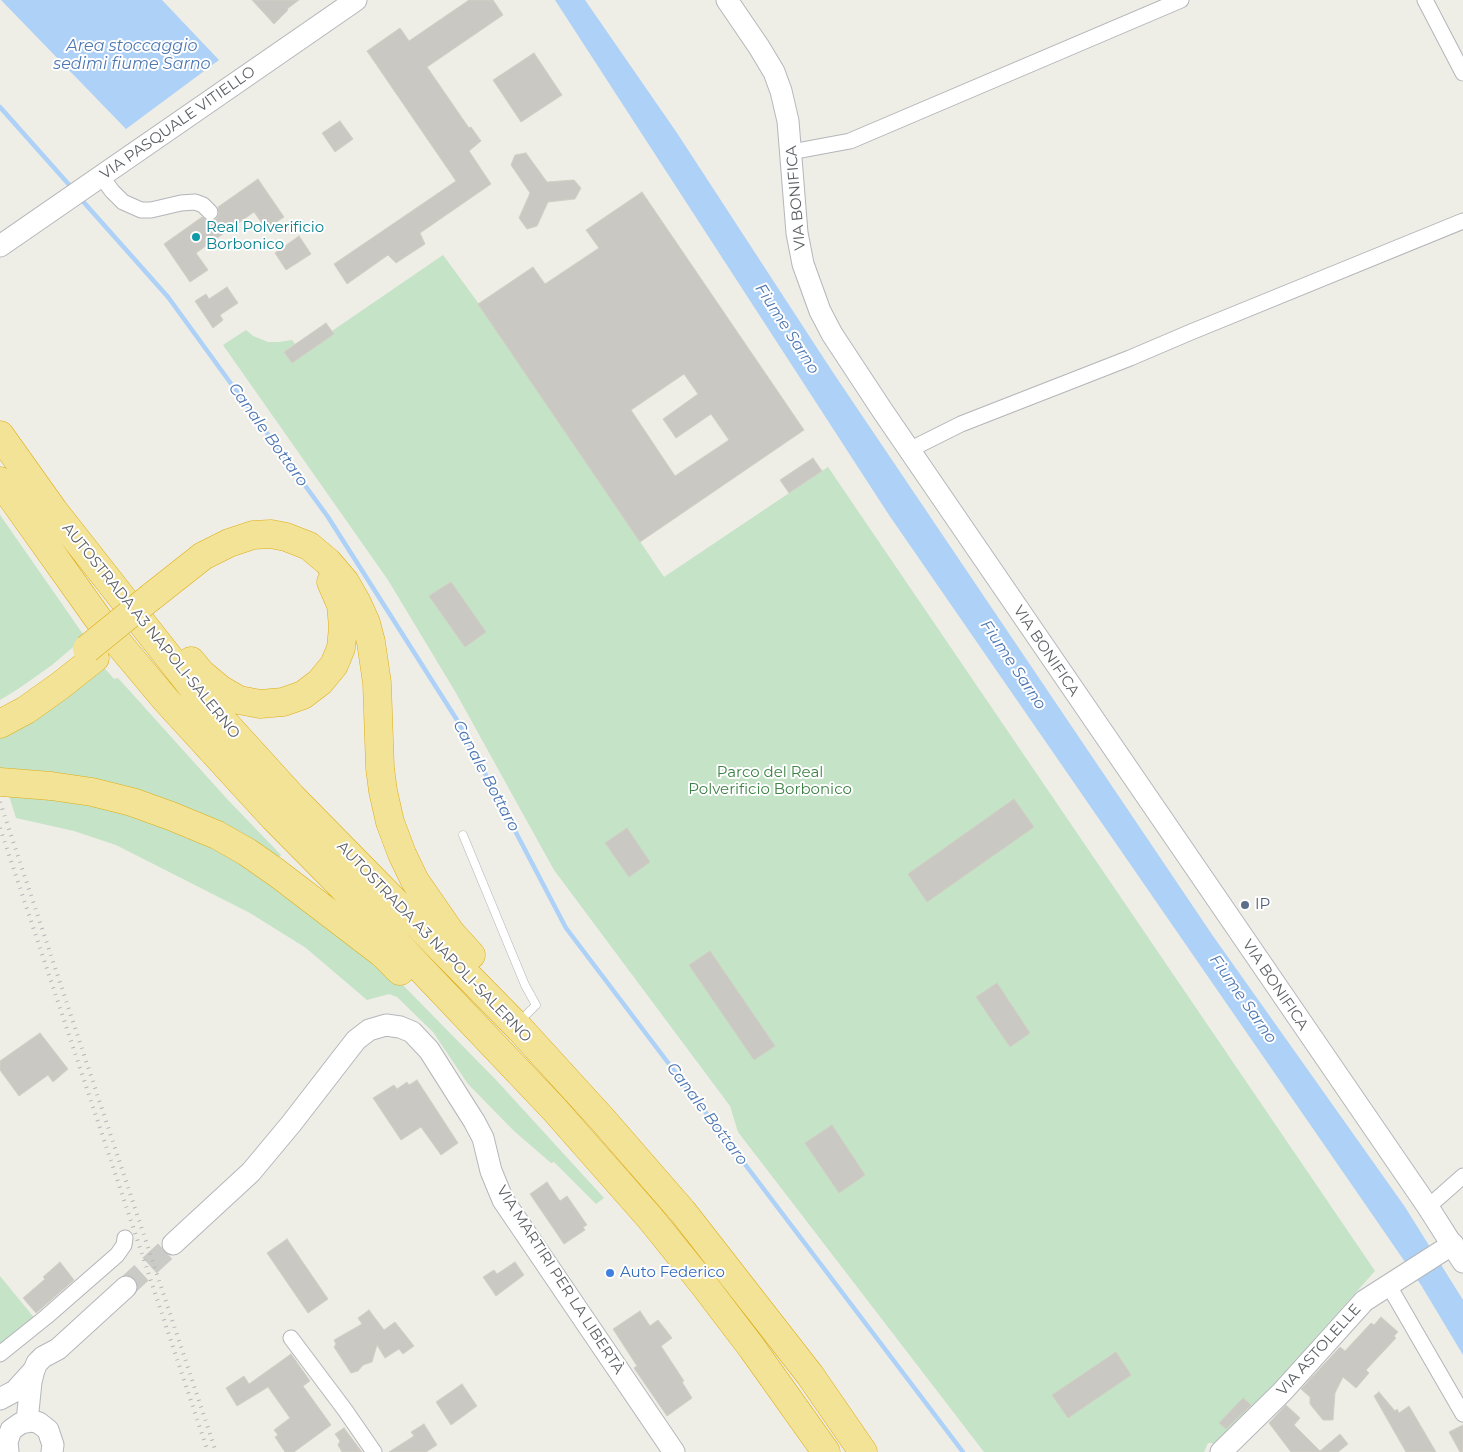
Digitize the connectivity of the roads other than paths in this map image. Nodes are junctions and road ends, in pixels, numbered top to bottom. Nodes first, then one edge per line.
1 (356, 0) edge
2 (727, 0) edge
3 (1181, 0) edge
4 (1425, 0) edge
5 (1463, 73) edge
6 (791, 152) junction
7 (95, 181) junction
8 (210, 212) dead end
9 (1463, 221) edge
10 (0, 246) edge
11 (0, 415) edge
12 (0, 435) edge
13 (910, 450) junction
14 (0, 481) edge
15 (155, 602) junction
16 (91, 654) junction
17 (0, 710) edge
18 (0, 724) edge
19 (0, 782) edge
20 (463, 835) dead end
21 (527, 1014) junction
22 (554, 1109) junction
23 (603, 1120) junction
24 (1463, 1176) edge
25 (1428, 1207) junction
26 (125, 1238) dead end
27 (174, 1244) tunnel mouth
28 (1453, 1252) edge
29 (1394, 1283) junction
30 (126, 1287) tunnel mouth
31 (291, 1338) dead end
32 (58, 1349) junction
33 (0, 1354) edge
34 (34, 1370) junction
35 (0, 1399) edge
36 (1463, 1414) edge
37 (0, 1416) edge
38 (24, 1422) junction
39 (48, 1430) junction
40 (5, 1446) edge
41 (369, 1450) edge
42 (52, 1452) edge
43 (674, 1452) edge
44 (826, 1452) edge
45 (862, 1452) edge
46 (1222, 1452) edge

1 - 7 street, VIA PASQUALE VITIELLO
2 - 6 street, VIA BONIFICA
3 - 6 street
4 - 5 street
6 - 13 street, VIA BONIFICA
7 - 8 street
7 - 10 street, VIA PASQUALE VITIELLO
9 - 13 street
11 - 15 highway
12 - 23 highway, AUTOSTRADA A3 NAPOLI-SALERNO
13 - 25 street, VIA BONIFICA
14 - 22 highway, AUTOSTRADA A3 NAPOLI-SALERNO
15 - 16 highway, bridge
15 - 21 highway
16 - 17 highway
16 - 18 highway
19 - 22 highway
20 - 21 lane
21 - 23 highway
22 - 44 highway, AUTOSTRADA A3 NAPOLI-SALERNO
23 - 45 highway, AUTOSTRADA A3 NAPOLI-SALERNO
24 - 25 street
25 - 28 street, VIA BONIFICA
26 - 33 street
27 - 43 street, VIA MARTIRI PER LA LIBERTÀ
28 - 29 street, VIA ASTOLELLE
29 - 36 street
29 - 46 street, VIA ASTOLELLE
30 - 32 street
31 - 41 street
32 - 34 street
32 - 39 street
34 - 35 street
34 - 38 street
37 - 38 street
38 - 39 street
38 - 40 street
39 - 42 street

